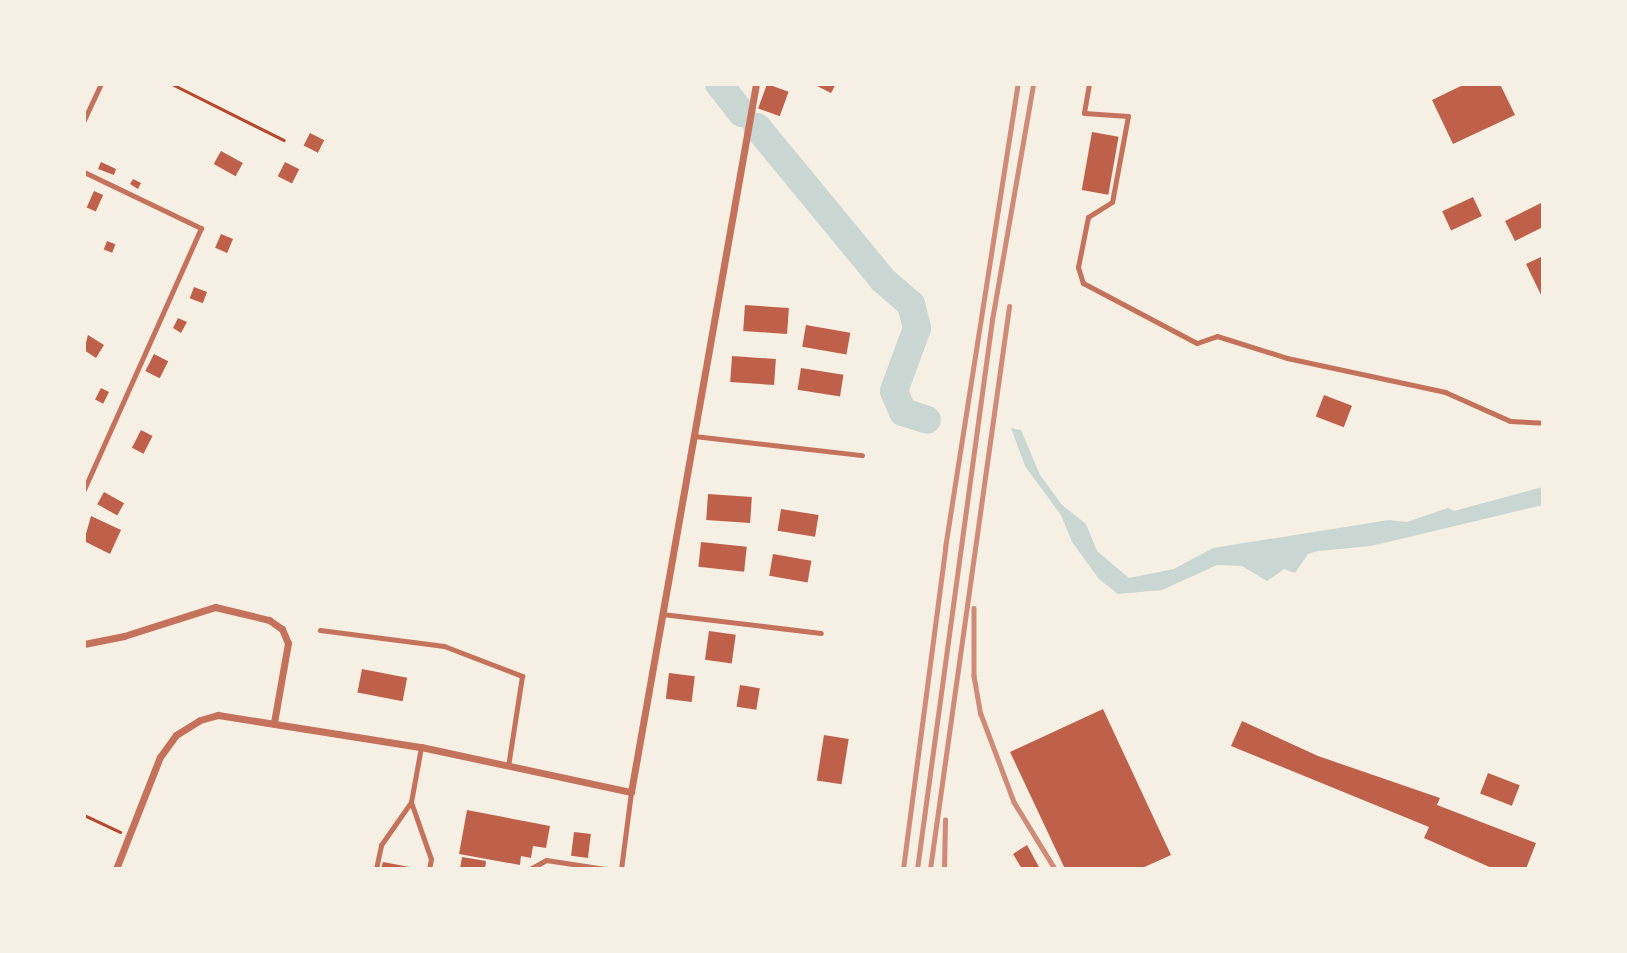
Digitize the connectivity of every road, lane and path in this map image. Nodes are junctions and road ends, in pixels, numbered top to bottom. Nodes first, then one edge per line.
1 (101, 84) edge
2 (172, 84) edge
3 (756, 84) edge
4 (1089, 84) edge
5 (84, 120) edge
6 (284, 140) dead end
7 (84, 172) edge
8 (1543, 423) edge
9 (694, 436) junction
10 (862, 455) dead end
11 (84, 489) edge
12 (662, 614) junction
13 (320, 630) dead end
14 (821, 633) dead end
15 (84, 643) edge
16 (274, 722) junction
17 (421, 747) junction
18 (508, 766) junction
19 (631, 792) junction
20 (411, 802) junction
21 (84, 815) edge
22 (105, 825) dead end
23 (116, 869) edge
24 (376, 869) edge
25 (429, 869) edge
26 (530, 869) edge
27 (605, 869) edge
28 (621, 869) edge

1 - 5 lane
2 - 6 path
3 - 9 street
4 - 8 lane
7 - 11 lane
9 - 10 lane
9 - 12 street
12 - 14 lane
12 - 19 street
13 - 18 lane
15 - 16 street
16 - 17 street
16 - 23 street
17 - 18 street
17 - 20 lane
18 - 19 street
19 - 28 lane
20 - 24 lane
20 - 25 lane
21 - 22 path
26 - 27 lane

